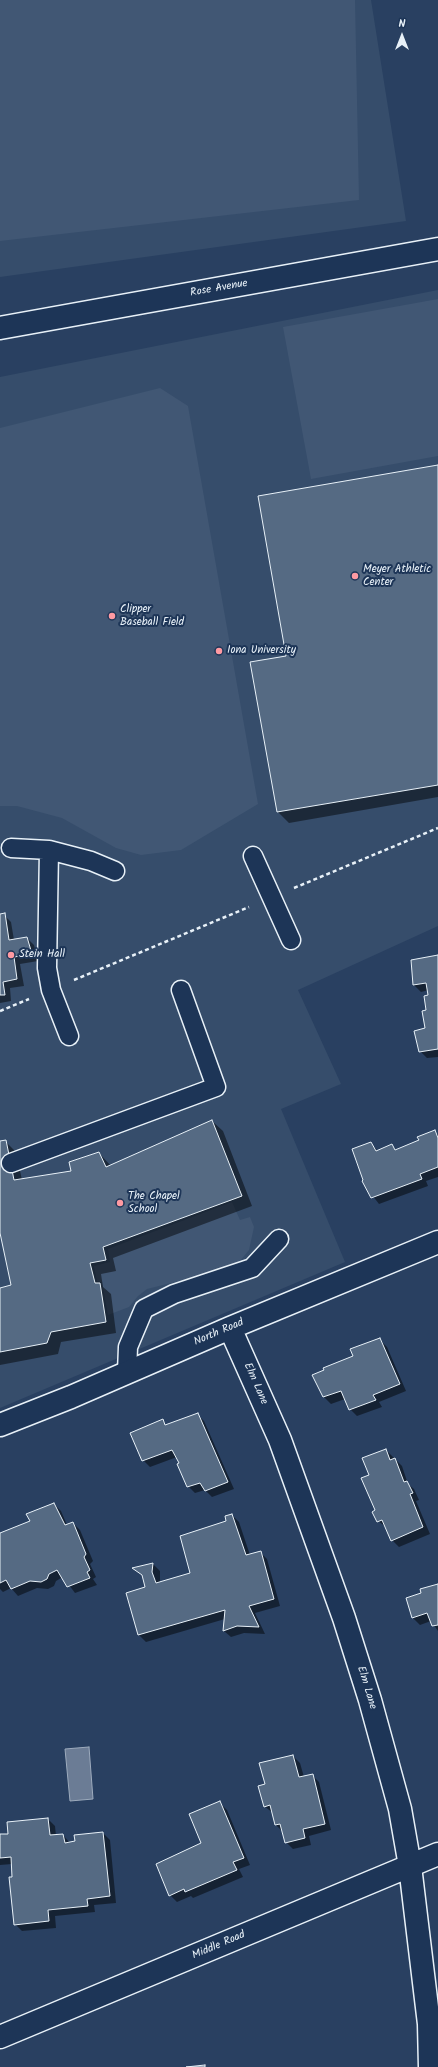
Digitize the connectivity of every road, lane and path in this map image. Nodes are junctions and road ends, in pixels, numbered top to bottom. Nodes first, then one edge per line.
1 (438, 250) edge
2 (0, 328) edge
3 (438, 828) edge
4 (11, 848) dead end
5 (49, 850) junction
6 (253, 856) dead end
7 (115, 870) dead end
8 (272, 898) junction
9 (291, 940) dead end
10 (51, 990) junction
11 (181, 990) dead end
12 (0, 1011) edge
13 (69, 1036) dead end
14 (11, 1162) dead end
15 (279, 1239) dead end
16 (438, 1242) edge
17 (230, 1328) junction
18 (128, 1372) junction
19 (0, 1425) edge
20 (438, 1854) edge
21 (410, 1866) junction
22 (0, 2037) edge
23 (430, 2067) edge

1 - 2 street, Rose Avenue
3 - 8 path
4 - 5 lane
5 - 7 lane
5 - 10 lane
6 - 8 lane
8 - 9 lane
8 - 10 path
10 - 12 path
10 - 13 lane
11 - 14 lane
15 - 18 lane
16 - 17 street, North Road
17 - 18 street, North Road
17 - 21 street, Elm Lane
18 - 19 street, North Road
20 - 21 street, Middle Road
21 - 22 street, Middle Road
21 - 23 street, Elm Lane

